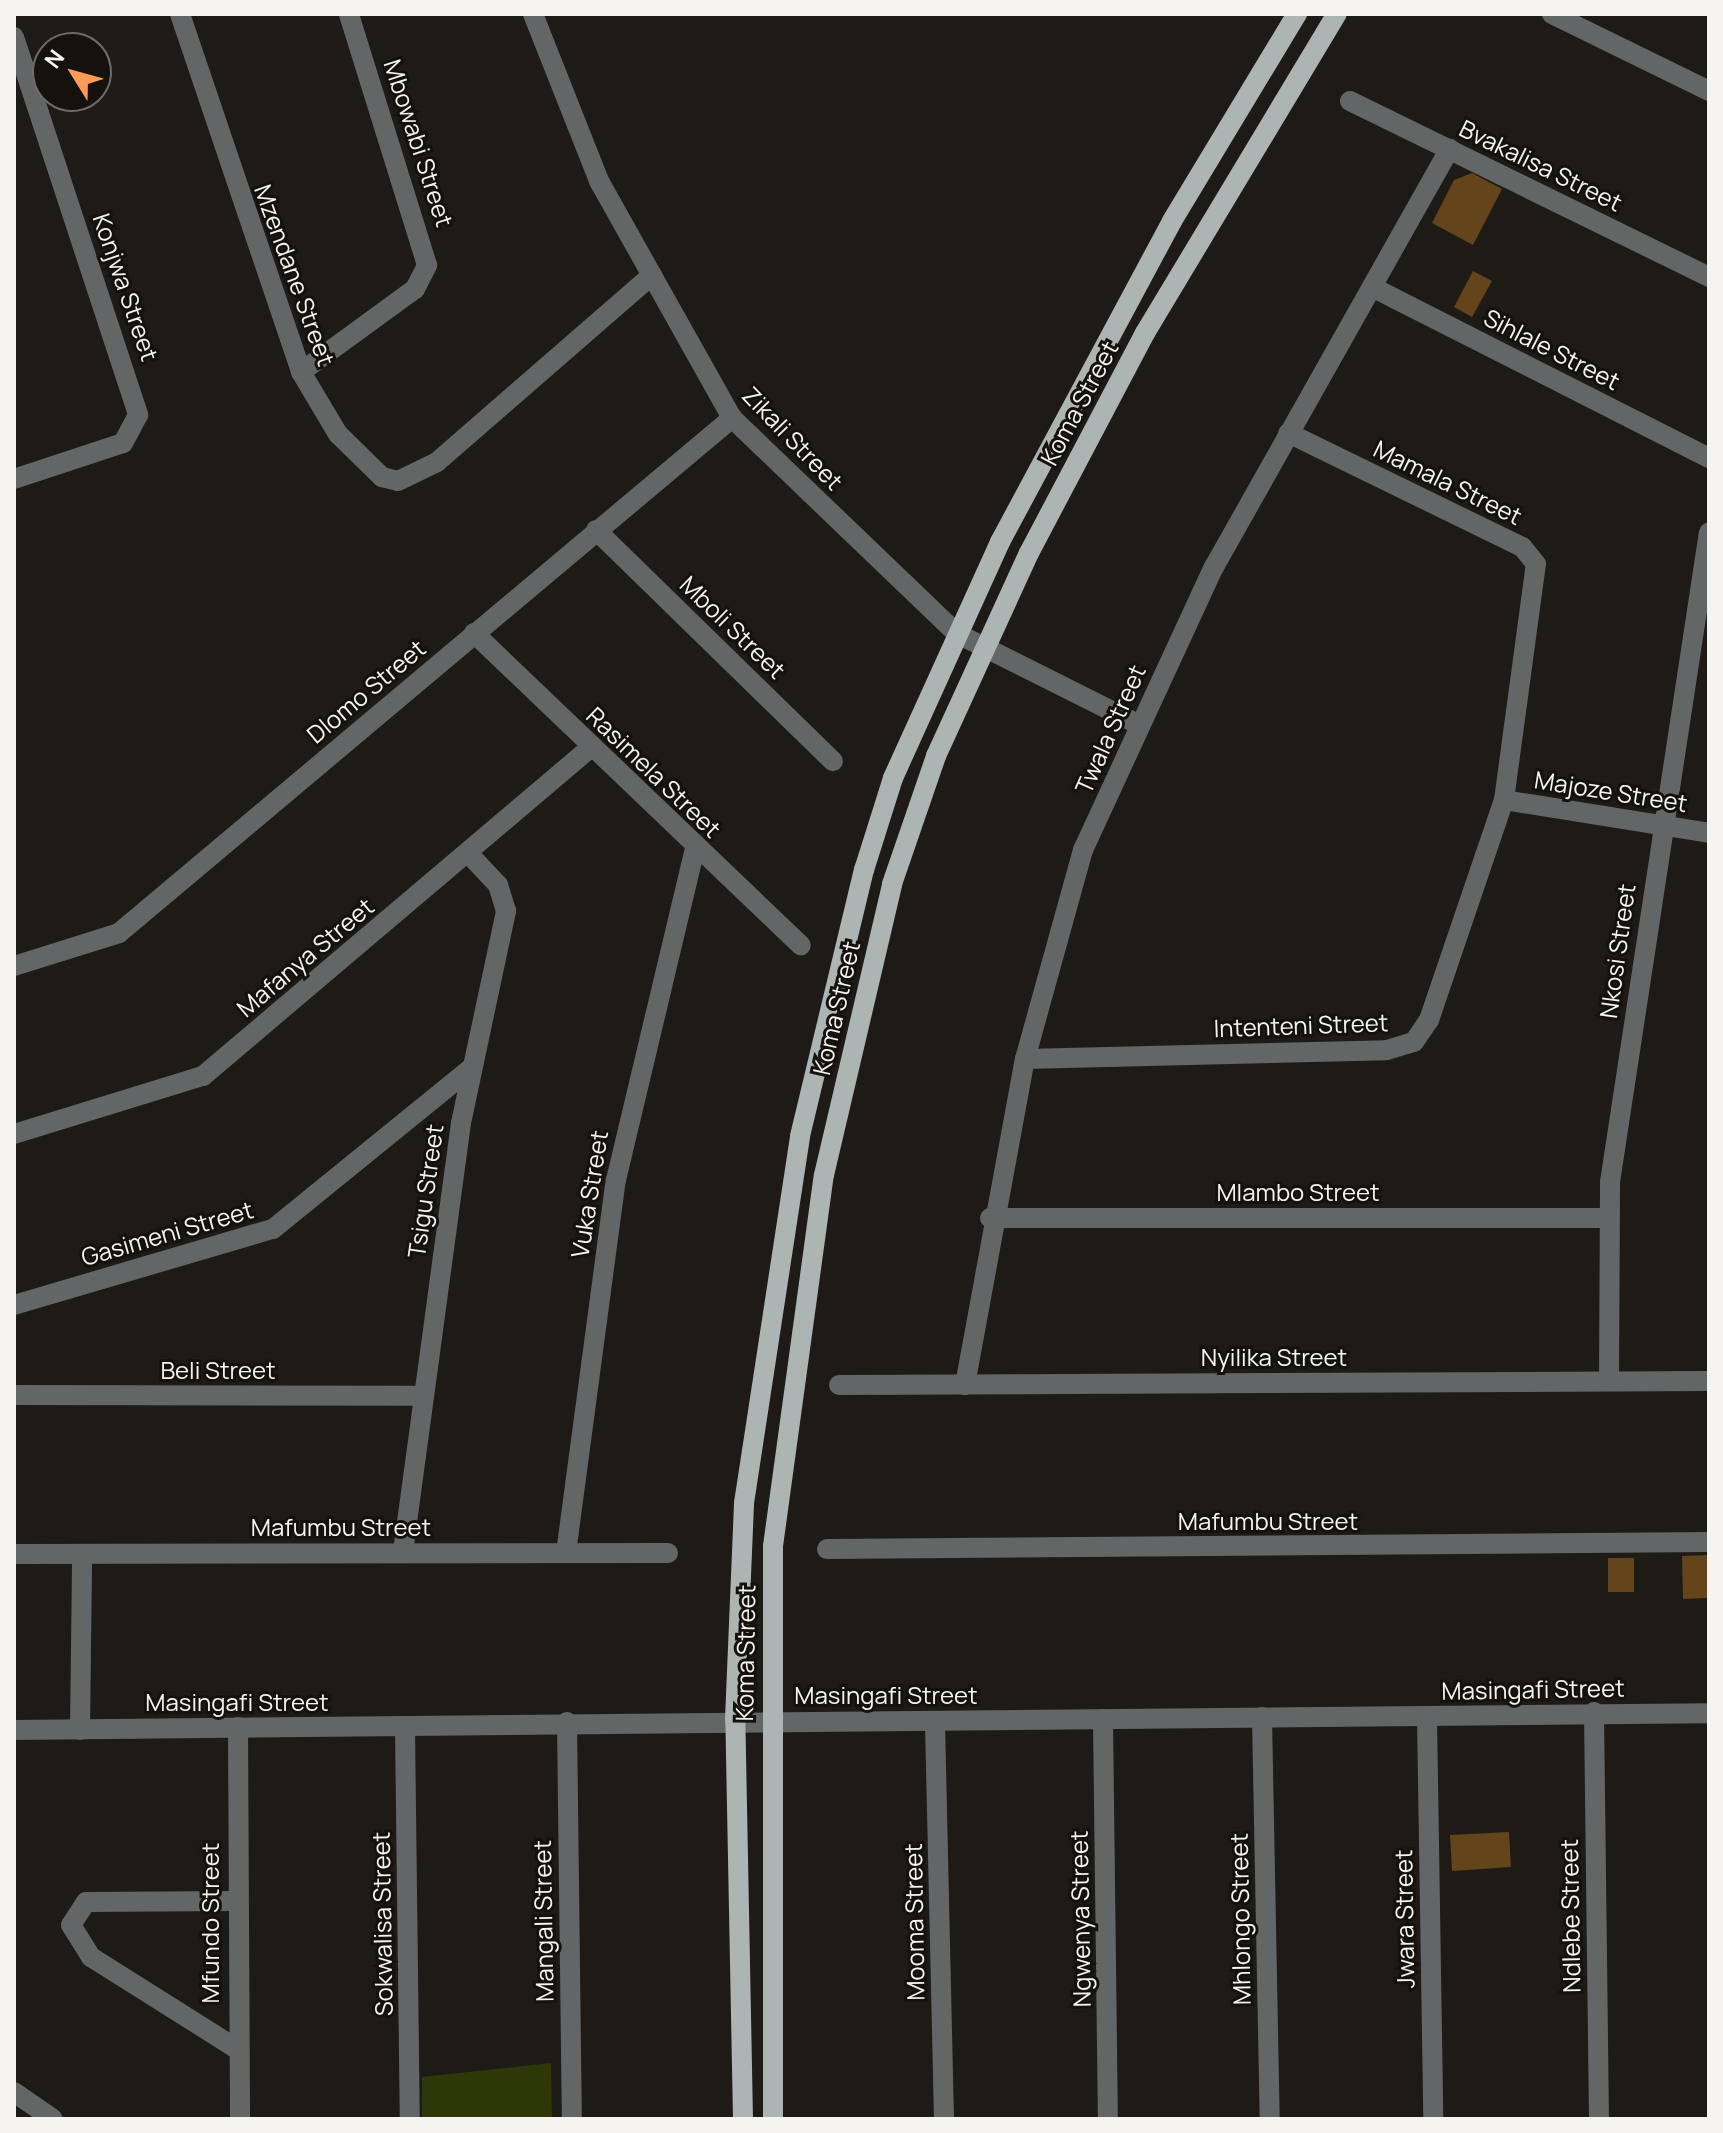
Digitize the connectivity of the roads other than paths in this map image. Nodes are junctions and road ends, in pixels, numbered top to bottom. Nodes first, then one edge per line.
1 (180, 14) edge
2 (349, 14) edge
3 (533, 14) edge
4 (1297, 14) edge
5 (1337, 14) edge
6 (1552, 14) edge
7 (14, 37) edge
8 (1709, 91) edge
9 (1350, 101) dead end
10 (1450, 149) junction
11 (652, 275) junction
12 (1709, 277) edge
13 (1372, 287) junction
14 (301, 372) junction
15 (732, 418) junction
16 (1288, 433) junction
17 (1709, 458) edge
18 (14, 479) edge
19 (596, 530) junction
20 (1709, 532) edge
21 (474, 633) junction
22 (956, 633) junction
23 (986, 649) junction
24 (1140, 725) junction
25 (590, 748) junction
26 (833, 761) dead end
27 (1504, 800) junction
28 (1661, 826) junction
29 (1709, 833) edge
30 (695, 848) junction
31 (468, 853) junction
32 (801, 945) dead end
33 (14, 966) edge
34 (1025, 1059) junction
35 (472, 1067) junction
36 (14, 1134) edge
37 (990, 1218) junction
38 (1606, 1218) junction
39 (14, 1305) edge
40 (1609, 1381) junction
41 (1709, 1381) edge
42 (839, 1385) dead end
43 (965, 1385) junction
44 (14, 1395) edge
45 (423, 1396) junction
46 (1709, 1542) edge
47 (827, 1549) dead end
48 (403, 1552) junction
49 (566, 1553) junction
50 (668, 1553) dead end
51 (14, 1554) edge
52 (82, 1556) junction
53 (1594, 1712) junction
54 (1709, 1713) edge
55 (1262, 1717) junction
56 (1427, 1717) junction
57 (735, 1719) junction
58 (1103, 1719) junction
59 (769, 1721) junction
60 (567, 1722) junction
61 (935, 1723) junction
62 (238, 1727) junction
63 (405, 1728) junction
64 (14, 1730) edge
65 (80, 1730) junction
66 (235, 1901) junction
67 (237, 2049) junction
68 (14, 2092) edge
69 (53, 2119) edge
70 (240, 2119) edge
71 (410, 2119) edge
72 (572, 2119) edge
73 (743, 2119) edge
74 (773, 2119) edge
75 (944, 2119) edge
76 (1108, 2119) edge
77 (1270, 2119) edge
78 (1433, 2119) edge
79 (1599, 2119) edge

1 - 14 street, Mzendane Street
2 - 14 street, Mbowabi Street
3 - 11 street, Zikali Street
4 - 22 main road, Koma Street
5 - 23 main road, Koma Street
6 - 8 street
7 - 18 street, Konjwa Street
9 - 10 street, Bvakalisa Street
10 - 12 street, Bvakalisa Street
10 - 13 street, Twala Street
11 - 14 street, Mzendane Street
11 - 15 street, Zikali Street
13 - 16 street, Twala Street
13 - 17 street, Sihlale Street
15 - 19 street, Dlomo Street
15 - 22 street, Zikali Street
16 - 24 street, Twala Street
16 - 27 street, Mamala Street
19 - 21 street, Dlomo Street
19 - 26 street, Mboli Street
20 - 28 street, Nkosi Street
21 - 25 street, Rasimela Street
21 - 33 street, Dlomo Street
22 - 23 street, Zikali Street
22 - 57 main road, Koma Street
23 - 24 street, Zikali Street
23 - 59 main road, Koma Street
24 - 34 street, Twala Street
25 - 30 street, Rasimela Street
25 - 31 street, Mafanya Street
27 - 28 street, Majoze Street
27 - 34 street, Intenteni Street
28 - 29 street, Majoze Street
28 - 38 street, Nkosi Street
30 - 32 street, Rasimela Street
30 - 49 street, Vuka Street
31 - 35 street, Tsigu Street
31 - 36 street, Mafanya Street
34 - 37 street, Twala Street
35 - 39 street, Gasimeni Street
35 - 45 street, Tsigu Street
37 - 38 street, Mlambo Street
37 - 43 street, Twala Street
38 - 40 street, Nkosi Street
40 - 41 street, Nyilika Street
40 - 43 street, Nyilika Street
42 - 43 street, Nyilika Street
44 - 45 street, Beli Street
45 - 48 street, Tsigu Street
46 - 47 street, Mafumbu Street
48 - 49 street, Mafumbu Street
48 - 52 street, Mafumbu Street
49 - 50 street, Mafumbu Street
51 - 52 street, Mafumbu Street
52 - 65 street
53 - 54 street, Masingafi Street
53 - 56 street, Masingafi Street
53 - 79 street, Ndlebe Street
55 - 56 street, Masingafi Street
55 - 58 street, Masingafi Street
55 - 77 street, Mhlongo Street
56 - 78 street, Jwara Street
57 - 59 street, Masingafi Street
57 - 60 street, Masingafi Street
57 - 73 main road, Koma Street
58 - 61 street, Masingafi Street
58 - 76 street, Ngwenya Street
59 - 61 street, Masingafi Street
59 - 74 main road, Koma Street
60 - 63 street, Masingafi Street
60 - 72 street, Mangali Street
61 - 75 street, Mooma Street
62 - 63 street, Masingafi Street
62 - 65 street, Masingafi Street
62 - 66 street, Mfundo Street
63 - 71 street, Sokwalisa Street
64 - 65 street, Masingafi Street
66 - 67 street, Mfundo Street
66 - 67 street
67 - 70 street, Mfundo Street
68 - 69 street

